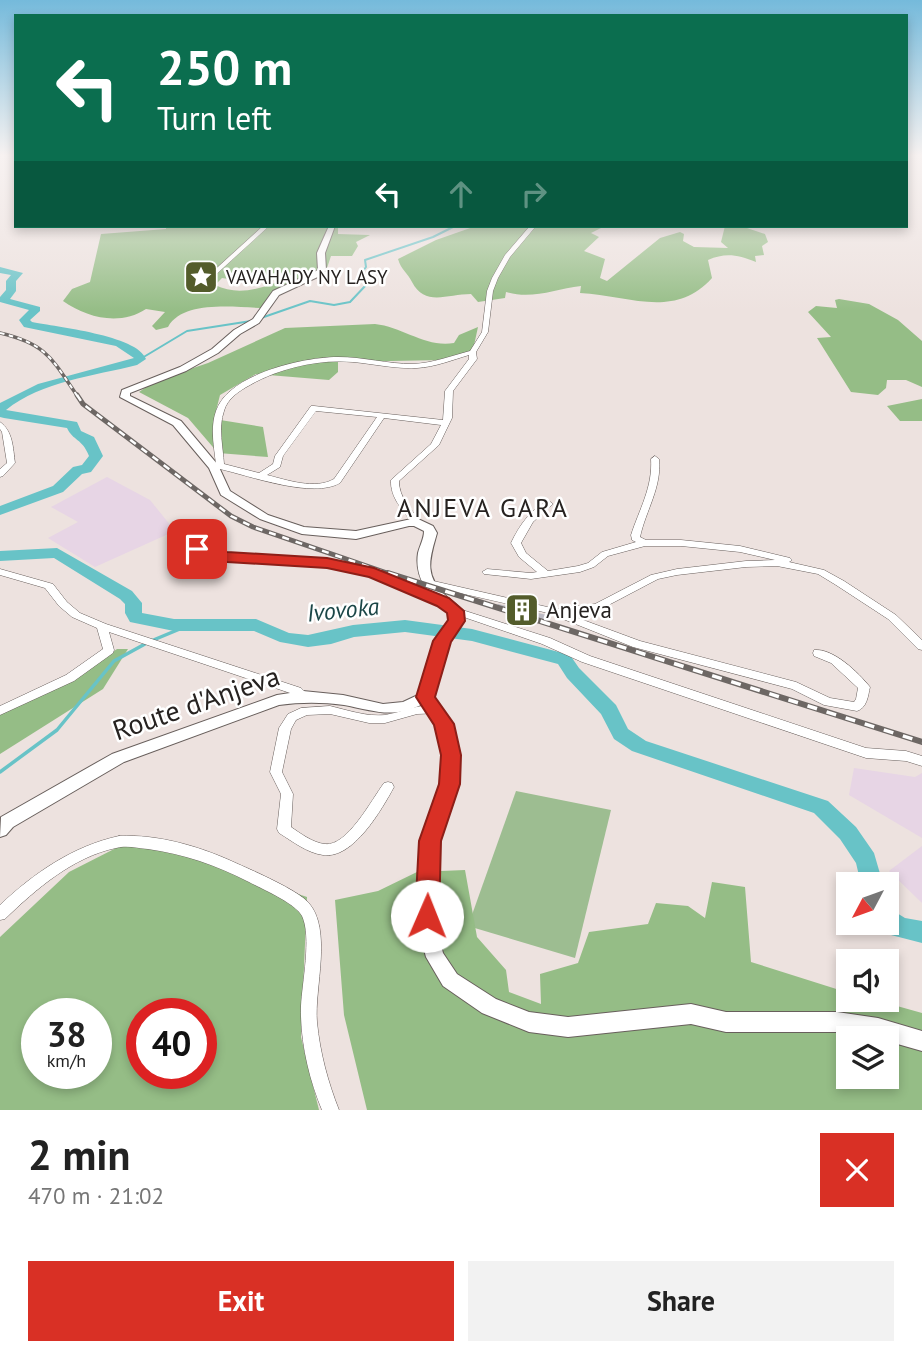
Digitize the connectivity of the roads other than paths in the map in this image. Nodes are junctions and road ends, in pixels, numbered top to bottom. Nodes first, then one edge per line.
1 (264, 228) edge
2 (331, 228) edge
3 (531, 228) edge
4 (209, 278) dead end
5 (473, 352) junction
6 (381, 417) junction
7 (446, 423) junction
8 (0, 424) edge
9 (655, 458) dead end
10 (217, 466) junction
11 (0, 474) edge
12 (261, 475) junction
13 (549, 504) dead end
14 (416, 522) junction
15 (180, 535) dead end
16 (645, 543) junction
17 (803, 567) junction
18 (0, 572) edge
19 (487, 572) dead end
20 (546, 574) junction
21 (429, 583) junction
22 (443, 602) junction
23 (552, 612) junction
24 (456, 616) junction
25 (102, 626) junction
26 (922, 646) edge
27 (818, 653) dead end
28 (303, 696) junction
29 (425, 697) junction
30 (436, 710) junction
31 (0, 711) edge
32 (922, 761) edge
33 (388, 787) dead end
34 (0, 830) edge
35 (0, 914) edge
36 (922, 1041) edge
37 (331, 1110) edge

1 - 4 street
2 - 10 street
3 - 5 street
5 - 7 street
5 - 10 street
6 - 7 street
6 - 12 street
6 - 12 street
7 - 14 street
8 - 11 street
9 - 16 street
10 - 12 street
10 - 14 street
13 - 20 street
14 - 21 street
15 - 22 street
16 - 17 street
16 - 20 street
17 - 23 street
17 - 26 street
18 - 25 street
19 - 20 street
21 - 22 street
21 - 23 street
22 - 24 street
23 - 27 street
24 - 29 street
24 - 32 street
25 - 28 street
25 - 31 street
28 - 29 street, Route d'Anjeva
28 - 34 street, Route d'Anjeva
29 - 30 street
30 - 33 street
30 - 36 street
35 - 37 street

